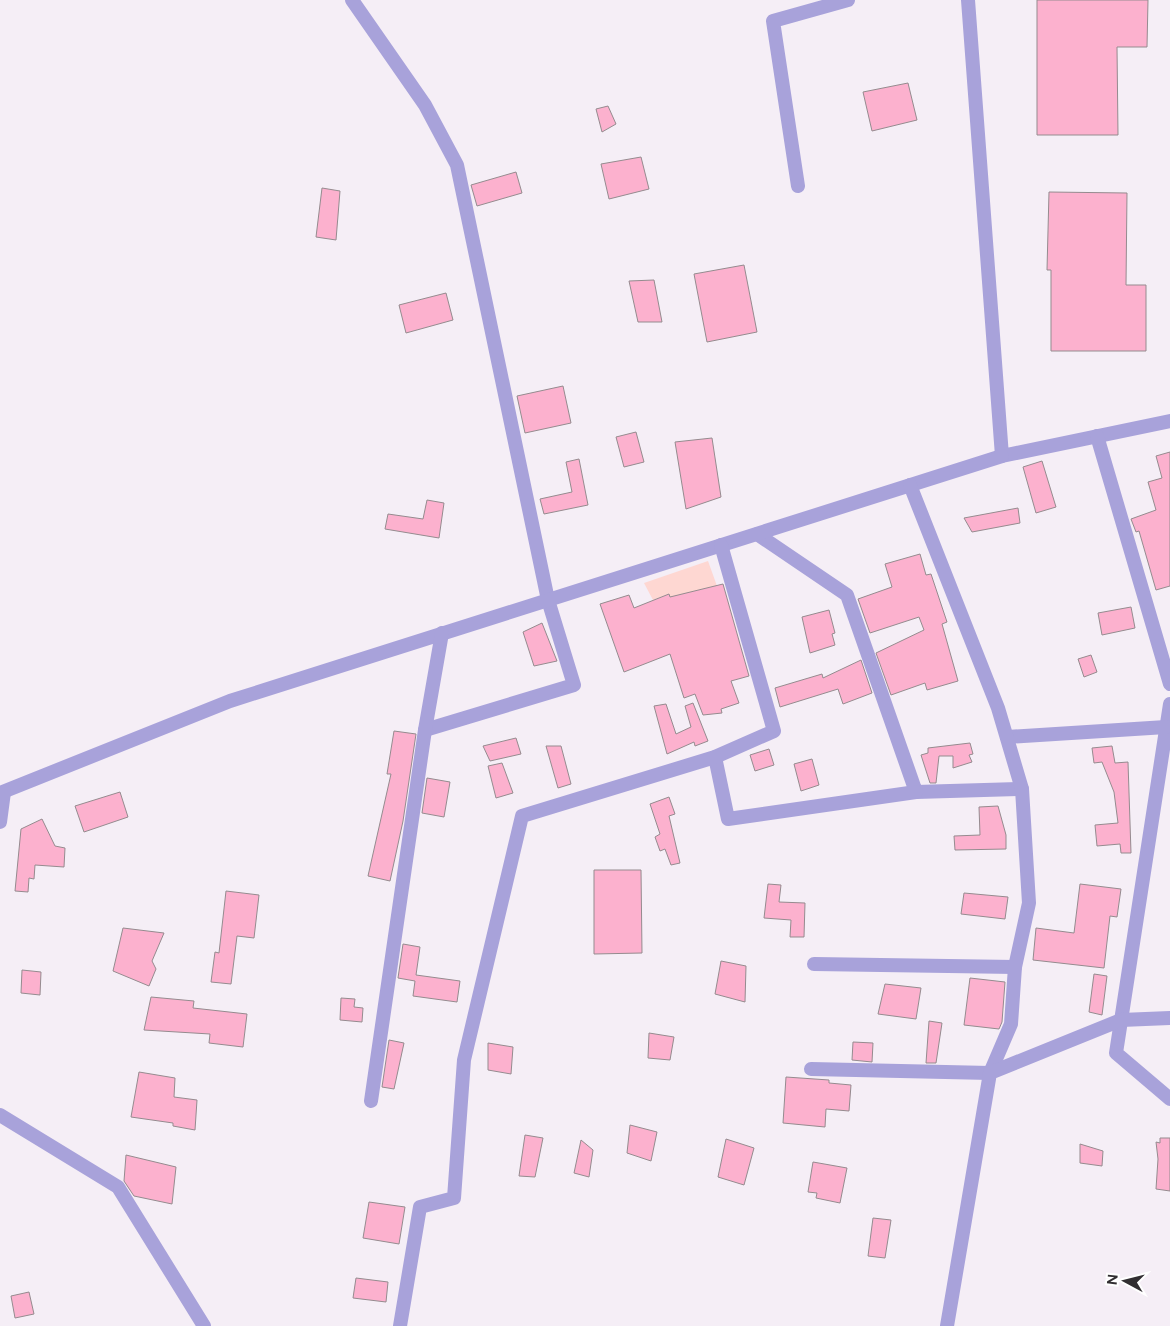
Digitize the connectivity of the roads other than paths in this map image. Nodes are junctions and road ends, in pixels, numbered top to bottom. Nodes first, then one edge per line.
1 (352, 0) edge
2 (848, 0) edge
3 (968, 0) edge
4 (798, 186) dead end
5 (1170, 421) edge
6 (1097, 436) junction
7 (1002, 456) junction
8 (910, 485) junction
9 (757, 534) junction
10 (721, 545) junction
11 (548, 600) junction
12 (1170, 632) edge
13 (442, 633) junction
14 (1155, 634) junction
15 (1170, 684) edge
16 (1170, 704) edge
17 (1166, 727) junction
18 (425, 730) junction
19 (1007, 738) junction
20 (715, 757) junction
21 (1022, 789) junction
22 (2, 792) edge
23 (916, 792) junction
24 (0, 822) edge
25 (814, 964) dead end
26 (1015, 967) junction
27 (1170, 1018) edge
28 (1121, 1020) junction
29 (811, 1069) dead end
30 (990, 1073) junction
31 (1170, 1099) edge
32 (371, 1100) dead end
33 (0, 1115) edge
34 (204, 1326) edge
35 (400, 1326) edge
36 (947, 1326) edge

1 - 11 street
2 - 4 street
3 - 7 street
5 - 6 street
6 - 7 street
6 - 14 street
7 - 8 street
8 - 9 street
8 - 19 street
9 - 10 street
9 - 23 street
10 - 11 street
10 - 20 street
11 - 13 street
11 - 18 street
12 - 14 street
13 - 18 street
13 - 22 street
14 - 15 street
16 - 17 street
17 - 19 street
17 - 28 street
18 - 32 street
19 - 21 street
20 - 23 street
20 - 35 street
21 - 23 street
21 - 26 street
22 - 24 street
25 - 26 street
26 - 30 street
27 - 28 street
28 - 30 street
28 - 31 street
29 - 30 street
30 - 36 street
33 - 34 street

